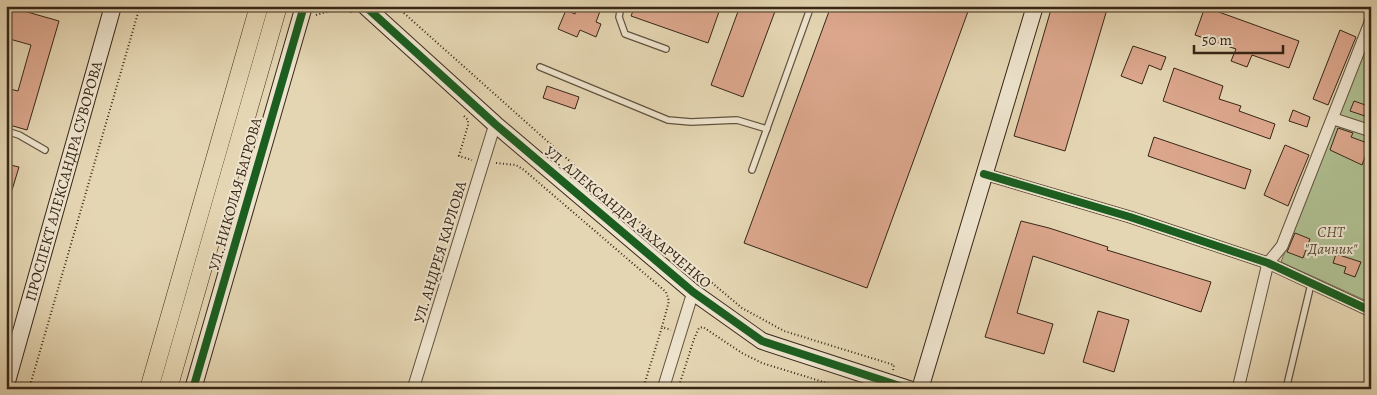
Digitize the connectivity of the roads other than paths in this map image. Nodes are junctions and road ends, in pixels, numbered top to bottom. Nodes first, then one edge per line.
1 (93, 6) edge
2 (259, 6) edge
3 (278, 6) edge
4 (304, 6) edge
5 (621, 6) edge
6 (811, 6) edge
7 (1035, 6) edge
8 (112, 9) edge
9 (359, 10) edge
10 (1371, 20) edge
11 (666, 49) dead end
12 (540, 66) dead end
13 (1334, 119) junction
14 (495, 124) junction
15 (767, 129) junction
16 (6, 131) edge
17 (1371, 131) edge
18 (45, 150) dead end
19 (752, 170) dead end
20 (984, 174) junction
21 (1268, 263) junction
22 (1311, 284) junction
23 (693, 292) junction
24 (1371, 311) edge
25 (7, 380) edge
26 (149, 389) edge
27 (168, 389) edge
28 (193, 389) edge
29 (412, 389) edge
30 (663, 389) edge
31 (909, 389) edge
32 (920, 389) edge
33 (1238, 389) edge
34 (1286, 389) edge

1 - 8 lane
2 - 26 main road
3 - 27 main road
4 - 28 street, УЛ. НИКОЛАЯ БАГРОВА
5 - 11 lane
6 - 15 lane
7 - 20 street
8 - 25 street, ПРОСПЕКТ АЛЕКСАНДРА СУВОРОВА
9 - 14 street, УЛ. АЛЕКСАНДРА ЗАХАРЧЕНКО
10 - 13 street
12 - 15 lane
13 - 17 street
13 - 21 street
14 - 23 street, УЛ. АЛЕКСАНДРА ЗАХАРЧЕНКО
14 - 29 street, УЛ. АНДРЕЯ КАРЛОВА
15 - 19 lane
16 - 18 lane
20 - 21 street
20 - 32 street
21 - 22 street
21 - 33 street
22 - 24 street
22 - 34 lane
23 - 30 street
23 - 31 street, УЛ. АЛЕКСАНДРА ЗАХАРЧЕНКО

